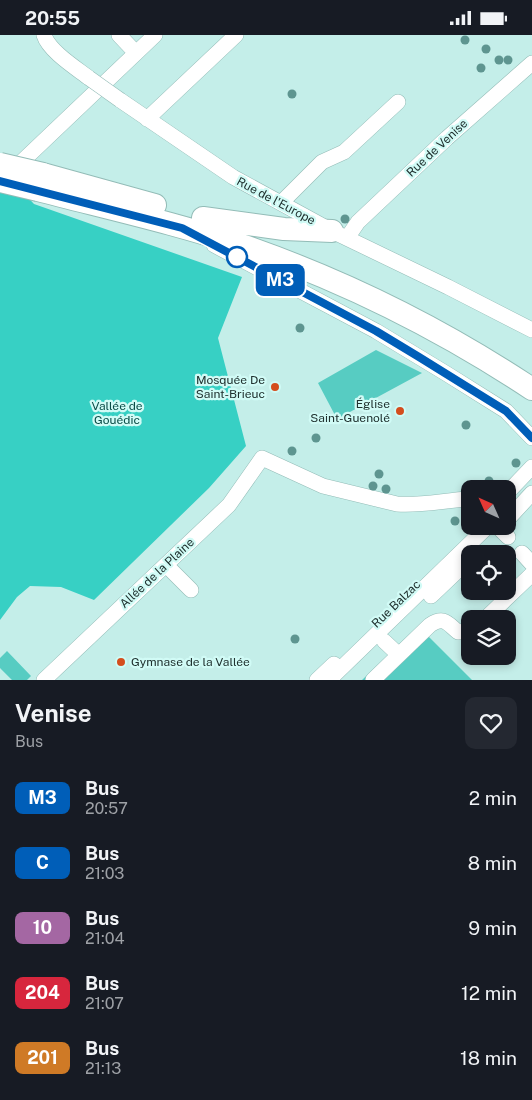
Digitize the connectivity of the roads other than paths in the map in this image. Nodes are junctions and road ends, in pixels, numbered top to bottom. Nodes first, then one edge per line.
1 (44, 35) edge
2 (119, 35) edge
3 (155, 35) edge
4 (236, 35) edge
5 (136, 53) junction
6 (532, 63) edge
7 (398, 102) dead end
8 (147, 119) junction
9 (0, 164) edge
10 (0, 182) edge
11 (40, 183) junction
12 (281, 203) junction
13 (203, 218) junction
14 (182, 228) junction
15 (340, 235) junction
16 (532, 330) edge
17 (532, 370) edge
18 (532, 389) edge
19 (532, 439) edge
20 (527, 472) edge
21 (516, 484) edge
22 (516, 491) edge
23 (532, 492) edge
24 (516, 501) edge
25 (461, 502) edge
26 (516, 510) edge
27 (465, 535) edge
28 (492, 535) edge
29 (493, 535) edge
30 (484, 545) edge
31 (166, 565) junction
32 (461, 568) edge
33 (532, 574) edge
34 (191, 590) dead end
35 (494, 610) edge
36 (461, 632) edge
37 (384, 641) junction
38 (398, 655) junction
39 (46, 672) edge
40 (317, 680) edge
41 (329, 680) edge
42 (344, 680) edge
43 (374, 680) edge

1 - 8 street, Rue de l'Europe, bridge
2 - 5 street
3 - 5 street
4 - 8 street
5 - 10 street
6 - 15 street, Rue de Venise
7 - 12 street
8 - 12 street, Rue de l'Europe
9 - 11 highway, bridge
10 - 11 highway, bridge
11 - 13 highway
11 - 14 highway
12 - 15 street, Rue de l'Europe
13 - 15 highway
13 - 17 highway
14 - 18 highway
14 - 19 street
15 - 16 street, Rue de l'Europe
20 - 21 street
20 - 22 street
23 - 24 street
23 - 26 street
25 - 31 street, Allée de la Plaine
27 - 40 street, Rue Balzac
28 - 41 street
29 - 30 street
31 - 34 street
31 - 39 street, Allée de la Plaine
32 - 37 street, Rue Balzac
33 - 35 street
36 - 38 street
37 - 38 street
37 - 42 street, Rue Balzac
38 - 43 street

